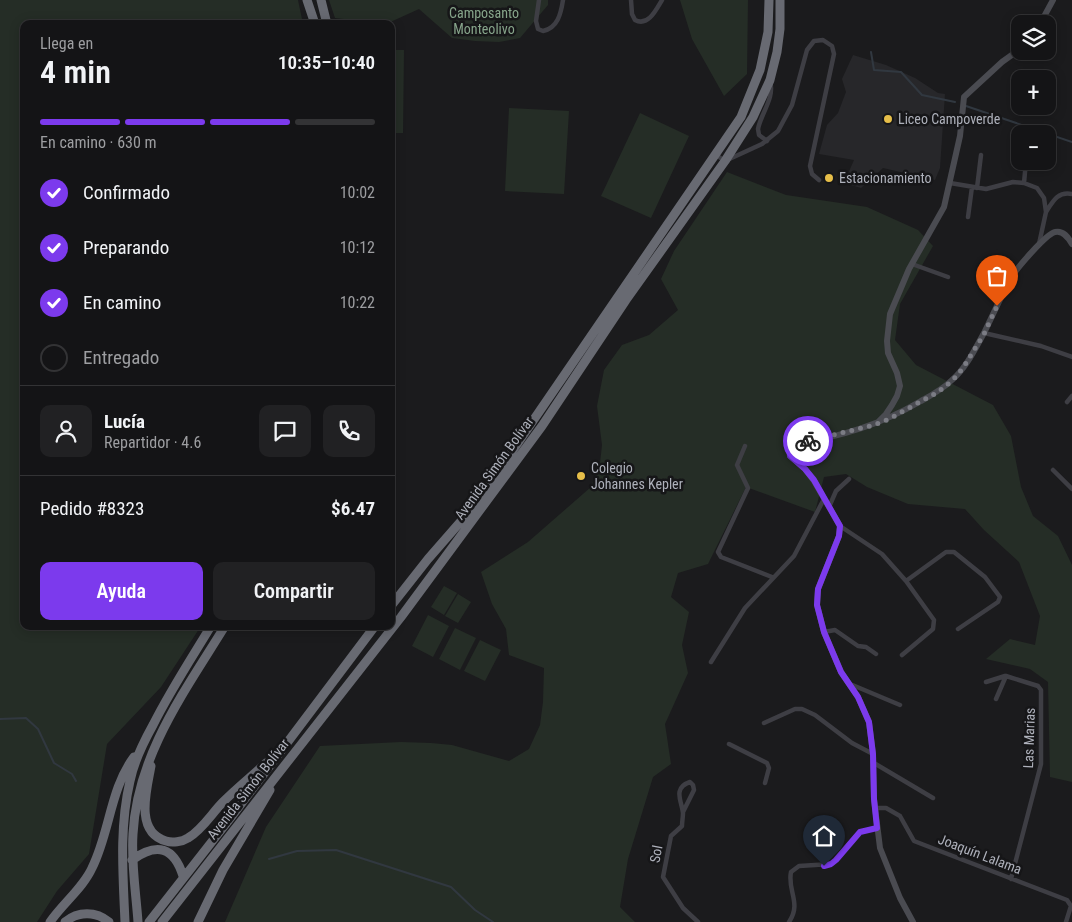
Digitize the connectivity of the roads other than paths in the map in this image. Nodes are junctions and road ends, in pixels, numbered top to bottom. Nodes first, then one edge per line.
1 (308, 0) edge
2 (321, 0) edge
3 (539, 0) edge
4 (564, 0) edge
5 (631, 0) edge
6 (662, 0) edge
7 (769, 0) edge
8 (780, 0) edge
9 (1053, 0) edge
10 (1045, 15) edge
11 (314, 20) edge
12 (326, 20) edge
13 (1011, 56) edge
14 (770, 80) junction
15 (767, 140) junction
16 (715, 155) junction
17 (981, 155) dead end
18 (725, 160) junction
19 (1025, 170) edge
20 (819, 180) dead end
21 (950, 183) junction
22 (1024, 183) junction
23 (974, 187) junction
24 (1072, 193) edge
25 (1046, 212) junction
26 (968, 217) dead end
27 (1039, 244) junction
28 (1072, 244) edge
29 (912, 264) junction
30 (948, 277) dead end
31 (984, 334) junction
32 (1072, 358) edge
33 (1072, 396) edge
34 (1067, 402) dead end
35 (874, 425) junction
36 (744, 446) dead end
37 (1052, 470) dead end
38 (849, 479) dead end
39 (1072, 489) edge
40 (824, 499) junction
41 (829, 507) junction
42 (840, 526) junction
43 (772, 577) junction
44 (906, 581) junction
45 (395, 601) edge
46 (395, 625) edge
47 (958, 629) dead end
48 (208, 630) edge
49 (223, 630) edge
50 (372, 630) edge
51 (391, 630) edge
52 (824, 632) junction
53 (876, 654) dead end
54 (902, 655) dead end
55 (711, 662) dead end
56 (1005, 676) junction
57 (986, 682) dead end
58 (849, 684) junction
59 (996, 699) dead end
60 (900, 705) dead end
61 (764, 723) dead end
62 (288, 742) junction
63 (729, 744) dead end
64 (140, 749) junction
65 (153, 749) junction
66 (873, 754) junction
67 (874, 763) junction
68 (280, 770) junction
69 (764, 783) dead end
70 (933, 798) dead end
71 (875, 808) junction
72 (683, 812) junction
73 (877, 828) junction
74 (132, 860) junction
75 (183, 876) junction
76 (1011, 878) junction
77 (163, 920) edge
78 (50, 922) edge
79 (65, 922) edge
80 (109, 922) edge
81 (125, 922) edge
82 (138, 922) edge
83 (149, 922) edge
84 (198, 922) edge
85 (698, 922) edge
86 (789, 922) edge
87 (913, 922) edge
88 (1066, 922) edge

1 - 11 highway
2 - 12 highway
3 - 4 street
5 - 6 street
7 - 16 highway, Avenida Simón Bolívar
8 - 14 highway, Avenida Simón Bolívar
9 - 10 street
13 - 21 street
14 - 15 street
14 - 18 highway, Avenida Simón Bolívar
15 - 18 street
15 - 20 street
16 - 18 street
16 - 45 highway, Avenida Simón Bolívar
17 - 23 street
18 - 46 highway, Avenida Simón Bolívar
19 - 22 street
21 - 23 street
21 - 29 street
22 - 23 street
22 - 25 street
23 - 26 street
24 - 25 street
25 - 27 street
27 - 28 street
27 - 31 street
29 - 30 street
29 - 35 street
31 - 32 street
31 - 35 street
33 - 34 street
35 - 40 street
36 - 43 street
37 - 39 street
38 - 41 street
40 - 41 street
40 - 43 street
41 - 42 street
42 - 44 street
42 - 52 street
43 - 55 street
44 - 47 street
44 - 54 street
48 - 64 highway
49 - 65 highway
50 - 62 highway, Avenida Simón Bolívar
51 - 68 highway, Avenida Simón Bolívar
52 - 53 street
52 - 58 street
56 - 57 street
56 - 59 street
56 - 76 street, Las Marias
58 - 60 street
58 - 66 street
61 - 66 street
62 - 65 highway
62 - 75 highway, Avenida Simón Bolívar
63 - 69 street
64 - 78 highway
64 - 81 highway
65 - 74 highway
66 - 67 street
67 - 70 street
67 - 71 street
68 - 77 highway, Avenida Simón Bolívar
68 - 84 highway
71 - 73 street
71 - 76 street, Joaquín Lalama
72 - 72 street, Sol
72 - 85 street, Sol
73 - 86 street
73 - 87 street
74 - 75 highway
74 - 82 highway
75 - 83 highway, Avenida Simón Bolívar
76 - 88 street, Joaquín Lalama
79 - 80 highway

